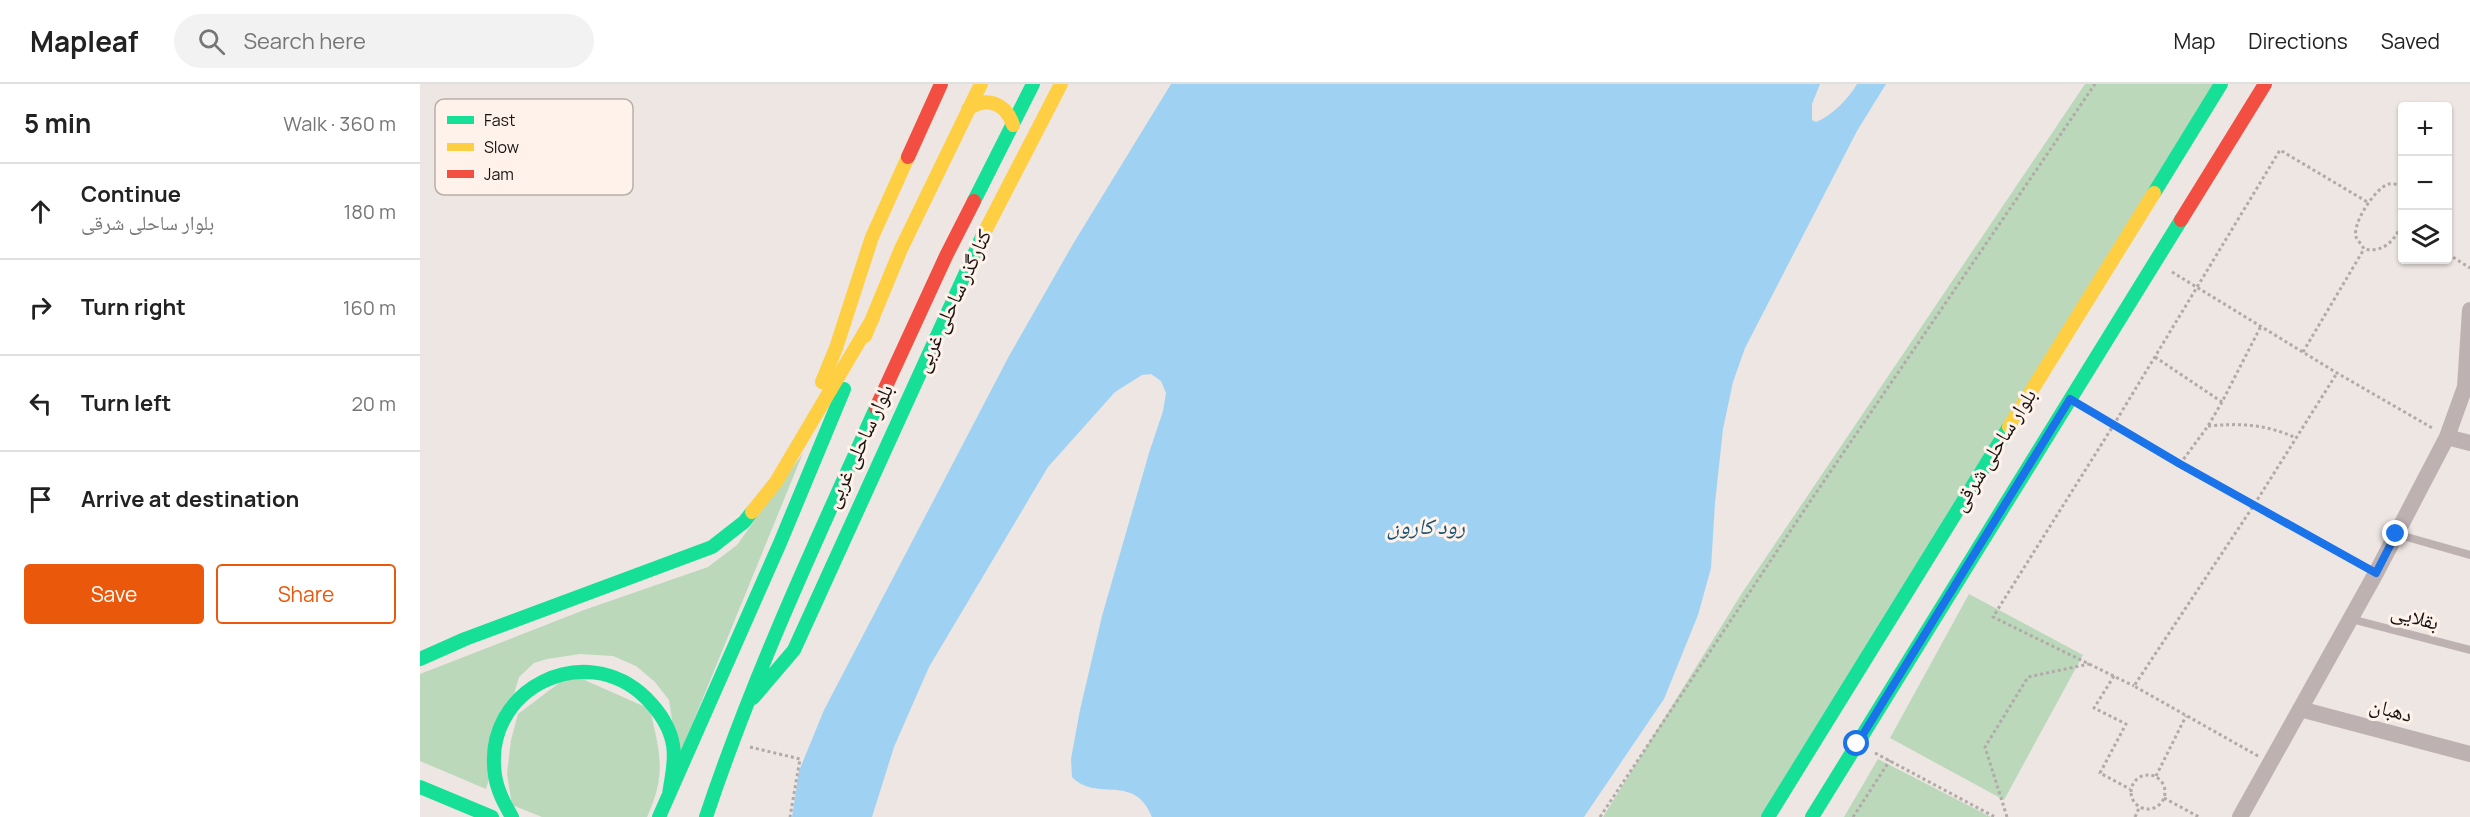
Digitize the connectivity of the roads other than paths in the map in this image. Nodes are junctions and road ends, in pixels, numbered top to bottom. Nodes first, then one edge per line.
1 (940, 84) edge
2 (981, 84) edge
3 (1033, 84) edge
4 (1061, 84) edge
5 (2222, 84) edge
6 (2265, 84) edge
7 (968, 109) junction
8 (1013, 125) junction
9 (2094, 289) junction
10 (2117, 305) junction
11 (873, 318) junction
12 (2469, 320) edge
13 (2448, 437) junction
14 (2470, 443) edge
15 (792, 456) junction
16 (2396, 534) junction
17 (2470, 555) edge
18 (2351, 619) junction
19 (2470, 650) edge
20 (420, 659) edge
21 (745, 706) junction
22 (2300, 709) junction
23 (2470, 754) edge
24 (420, 788) edge
25 (669, 795) junction
26 (492, 817) edge
27 (512, 817) edge
28 (660, 817) edge
29 (706, 817) edge
30 (1768, 817) edge
31 (1812, 817) edge
32 (2240, 817) edge

1 - 15 main road
2 - 7 main road, بلوار ساحلی غربی
3 - 8 main road, بلوار ساحلی غربی
4 - 21 main road, کنارگذر ساحلی غربی
5 - 9 main road, بلوار ساحلی شرقی
6 - 10 main road, بلوار ساحلی شرقی
7 - 8 main road
7 - 11 main road, بلوار ساحلی غربی
8 - 21 main road, بلوار ساحلی غربی
9 - 10 main road
9 - 30 main road, بلوار ساحلی شرقی
10 - 31 main road, بلوار ساحلی شرقی
11 - 15 main road
11 - 25 main road, بلوار ساحلی غربی
12 - 13 street
13 - 14 street
13 - 16 street
15 - 20 main road
16 - 17 lane
16 - 18 street
18 - 19 lane, بقلایی
18 - 22 street
21 - 29 main road, بلوار ساحلی غربی
22 - 23 street, دهبان
22 - 32 street
24 - 26 main road
25 - 27 main road
25 - 28 main road, بلوار ساحلی غربی

